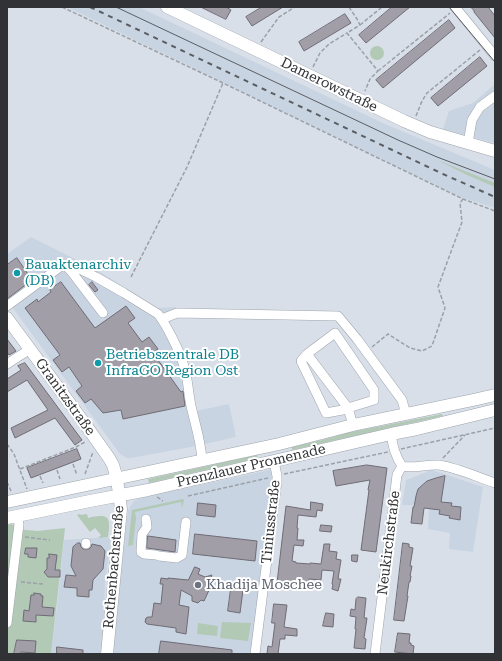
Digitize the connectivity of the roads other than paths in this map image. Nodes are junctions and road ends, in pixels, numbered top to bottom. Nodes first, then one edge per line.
1 (167, 7) edge
2 (452, 10) edge
3 (495, 56) edge
4 (495, 96) edge
5 (468, 143) junction
6 (495, 151) edge
7 (64, 264) junction
8 (7, 306) edge
9 (102, 313) dead end
10 (7, 318) edge
11 (162, 319) junction
12 (30, 349) junction
13 (307, 354) junction
14 (7, 364) edge
15 (495, 395) edge
16 (348, 409) junction
17 (495, 410) edge
18 (406, 414) junction
19 (353, 425) junction
20 (391, 434) junction
21 (202, 460) junction
22 (274, 461) junction
23 (402, 466) junction
24 (117, 479) junction
25 (495, 483) edge
26 (31, 492) junction
27 (119, 495) junction
28 (9, 497) edge
29 (39, 511) junction
30 (12, 517) edge
31 (146, 519) dead end
32 (186, 522) dead end
33 (7, 623) edge
34 (107, 654) edge
35 (255, 654) edge
36 (376, 654) edge

1 - 5 main road, Damerowstraße
2 - 3 street
4 - 5 street
5 - 6 main road, Damerowstraße
7 - 8 street
7 - 9 street
7 - 11 street
10 - 12 main road, Granitzstraße
11 - 18 street
11 - 21 street
12 - 14 street
12 - 24 main road, Granitzstraße
13 - 16 street
13 - 16 street
13 - 16 street
15 - 18 main road, Prenzlauer Promenade
16 - 19 street
17 - 20 main road, Prenzlauer Promenade
18 - 19 main road, Prenzlauer Promenade
19 - 21 main road, Prenzlauer Promenade
20 - 22 main road, Prenzlauer Promenade
20 - 23 street
21 - 24 main road, Prenzlauer Promenade
22 - 27 main road, Prenzlauer Promenade
22 - 35 street, Tiniusstraße
23 - 25 street
23 - 36 street, Neukirchstraße
24 - 26 main road, Prenzlauer Promenade
24 - 27 main road, Rothenbachstraße
26 - 28 main road, Prenzlauer Promenade
26 - 29 main road
27 - 29 main road, Prenzlauer Promenade
27 - 34 main road, Rothenbachstraße
29 - 30 main road, Prenzlauer Promenade
30 - 33 street
31 - 32 street

